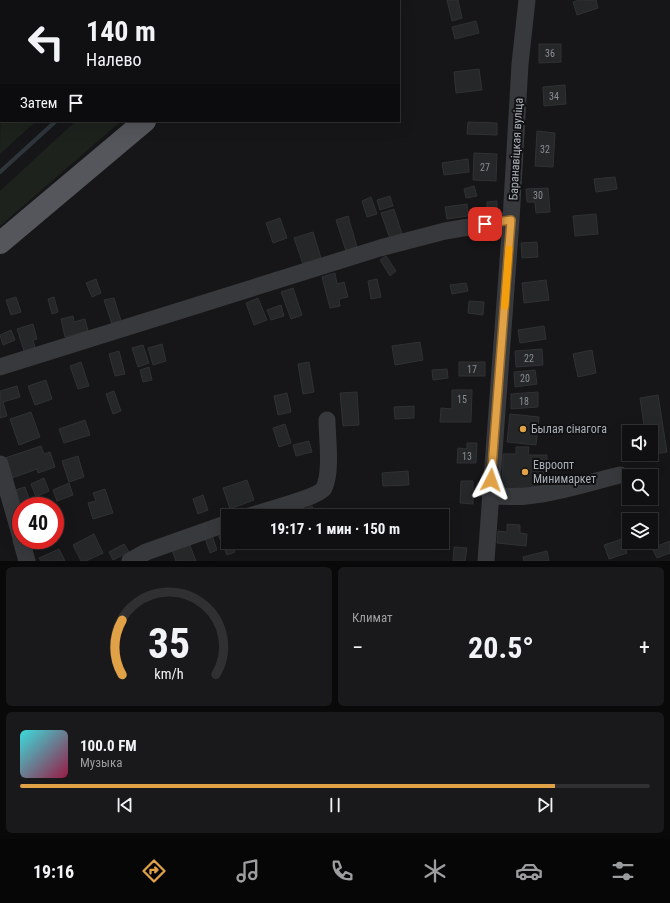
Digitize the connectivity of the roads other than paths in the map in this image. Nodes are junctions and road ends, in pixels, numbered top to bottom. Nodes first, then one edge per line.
1 (527, 0) edge
2 (144, 122) edge
3 (511, 220) junction
4 (0, 244) edge
5 (0, 367) edge
6 (327, 420) dead end
7 (0, 464) edge
8 (620, 475) dead end
9 (490, 495) junction
10 (12, 507) edge
11 (271, 509) edge
12 (221, 525) edge
13 (24, 549) edge
14 (27, 561) edge
15 (130, 561) edge
16 (486, 561) edge

1 - 3 street, Баранавіцкая вуліца
2 - 4 main road
3 - 5 street
3 - 9 street, Баранавіцкая вуліца
6 - 11 street
7 - 10 street
8 - 9 street
9 - 16 street, Баранавіцкая вуліца
12 - 15 street
13 - 14 street

